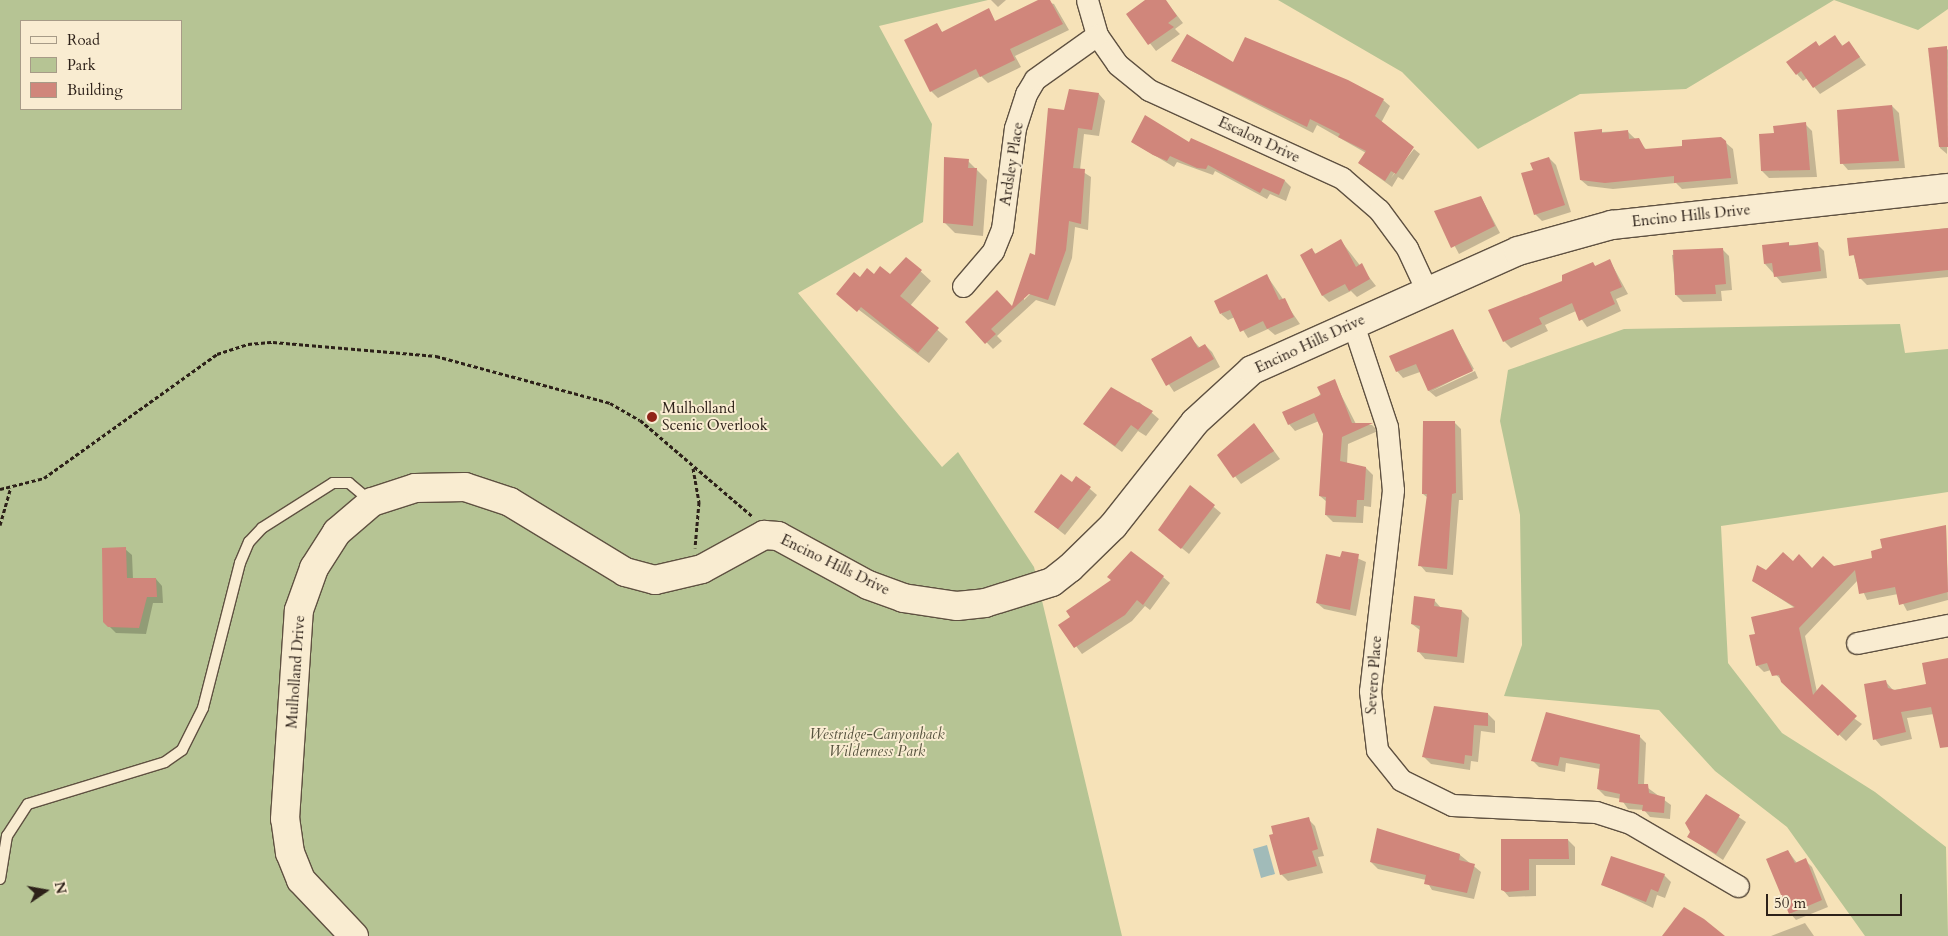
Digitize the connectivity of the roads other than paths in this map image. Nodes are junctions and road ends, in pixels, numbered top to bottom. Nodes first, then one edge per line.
1 (1087, 0) edge
2 (1097, 35) junction
3 (1948, 188) edge
4 (964, 286) dead end
5 (1427, 291) junction
6 (1353, 324) junction
7 (372, 502) junction
8 (764, 535) joint
9 (1948, 625) edge
10 (1857, 643) dead end
11 (0, 879) edge
12 (1738, 886) dead end
13 (354, 936) edge

1 - 2 street, Escalon Drive
2 - 4 street, Ardsley Place
2 - 5 street, Escalon Drive
3 - 5 main road, Encino Hills Drive
5 - 6 main road, Encino Hills Drive
6 - 8 main road, Encino Hills Drive
6 - 12 street, Severo Place
7 - 8 main road, Mulholland Drive
7 - 11 lane
7 - 13 main road, Mulholland Drive
9 - 10 street

